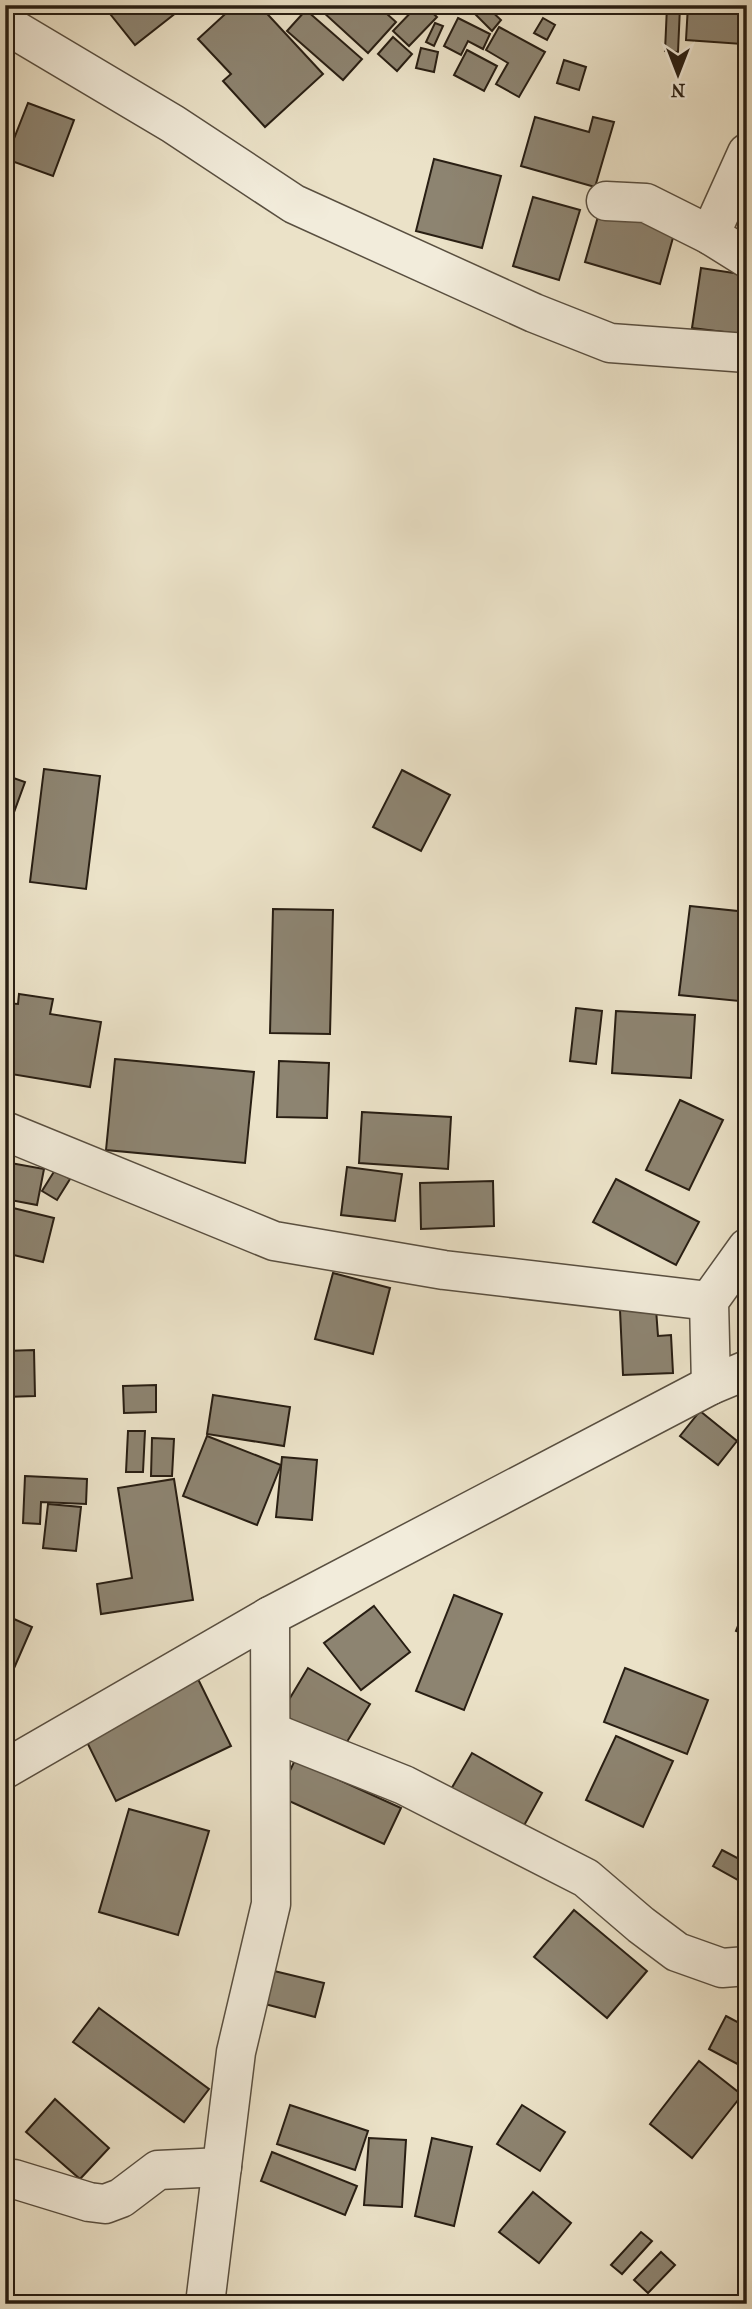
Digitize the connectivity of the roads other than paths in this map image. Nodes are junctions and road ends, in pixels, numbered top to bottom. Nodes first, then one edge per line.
1 (11, 5) edge
2 (5, 15) edge
3 (5, 24) edge
4 (747, 153) edge
5 (606, 201) dead end
6 (710, 236) junction
7 (747, 258) edge
8 (747, 353) edge
9 (5, 1131) edge
10 (747, 1248) edge
11 (726, 1292) edge
12 (747, 1370) edge
13 (711, 1385) junction
14 (270, 1616) junction
15 (271, 1732) junction
16 (5, 1769) edge
17 (747, 1966) edge
18 (222, 2167) junction
19 (5, 2179) edge
20 (205, 2304) edge

1 - 2 street
3 - 8 street
4 - 6 street
5 - 6 street
6 - 7 street
9 - 11 street
10 - 11 street
11 - 13 street
12 - 13 street
13 - 14 street
14 - 15 street
14 - 16 street
15 - 17 street
15 - 18 street
18 - 19 street
18 - 20 street

